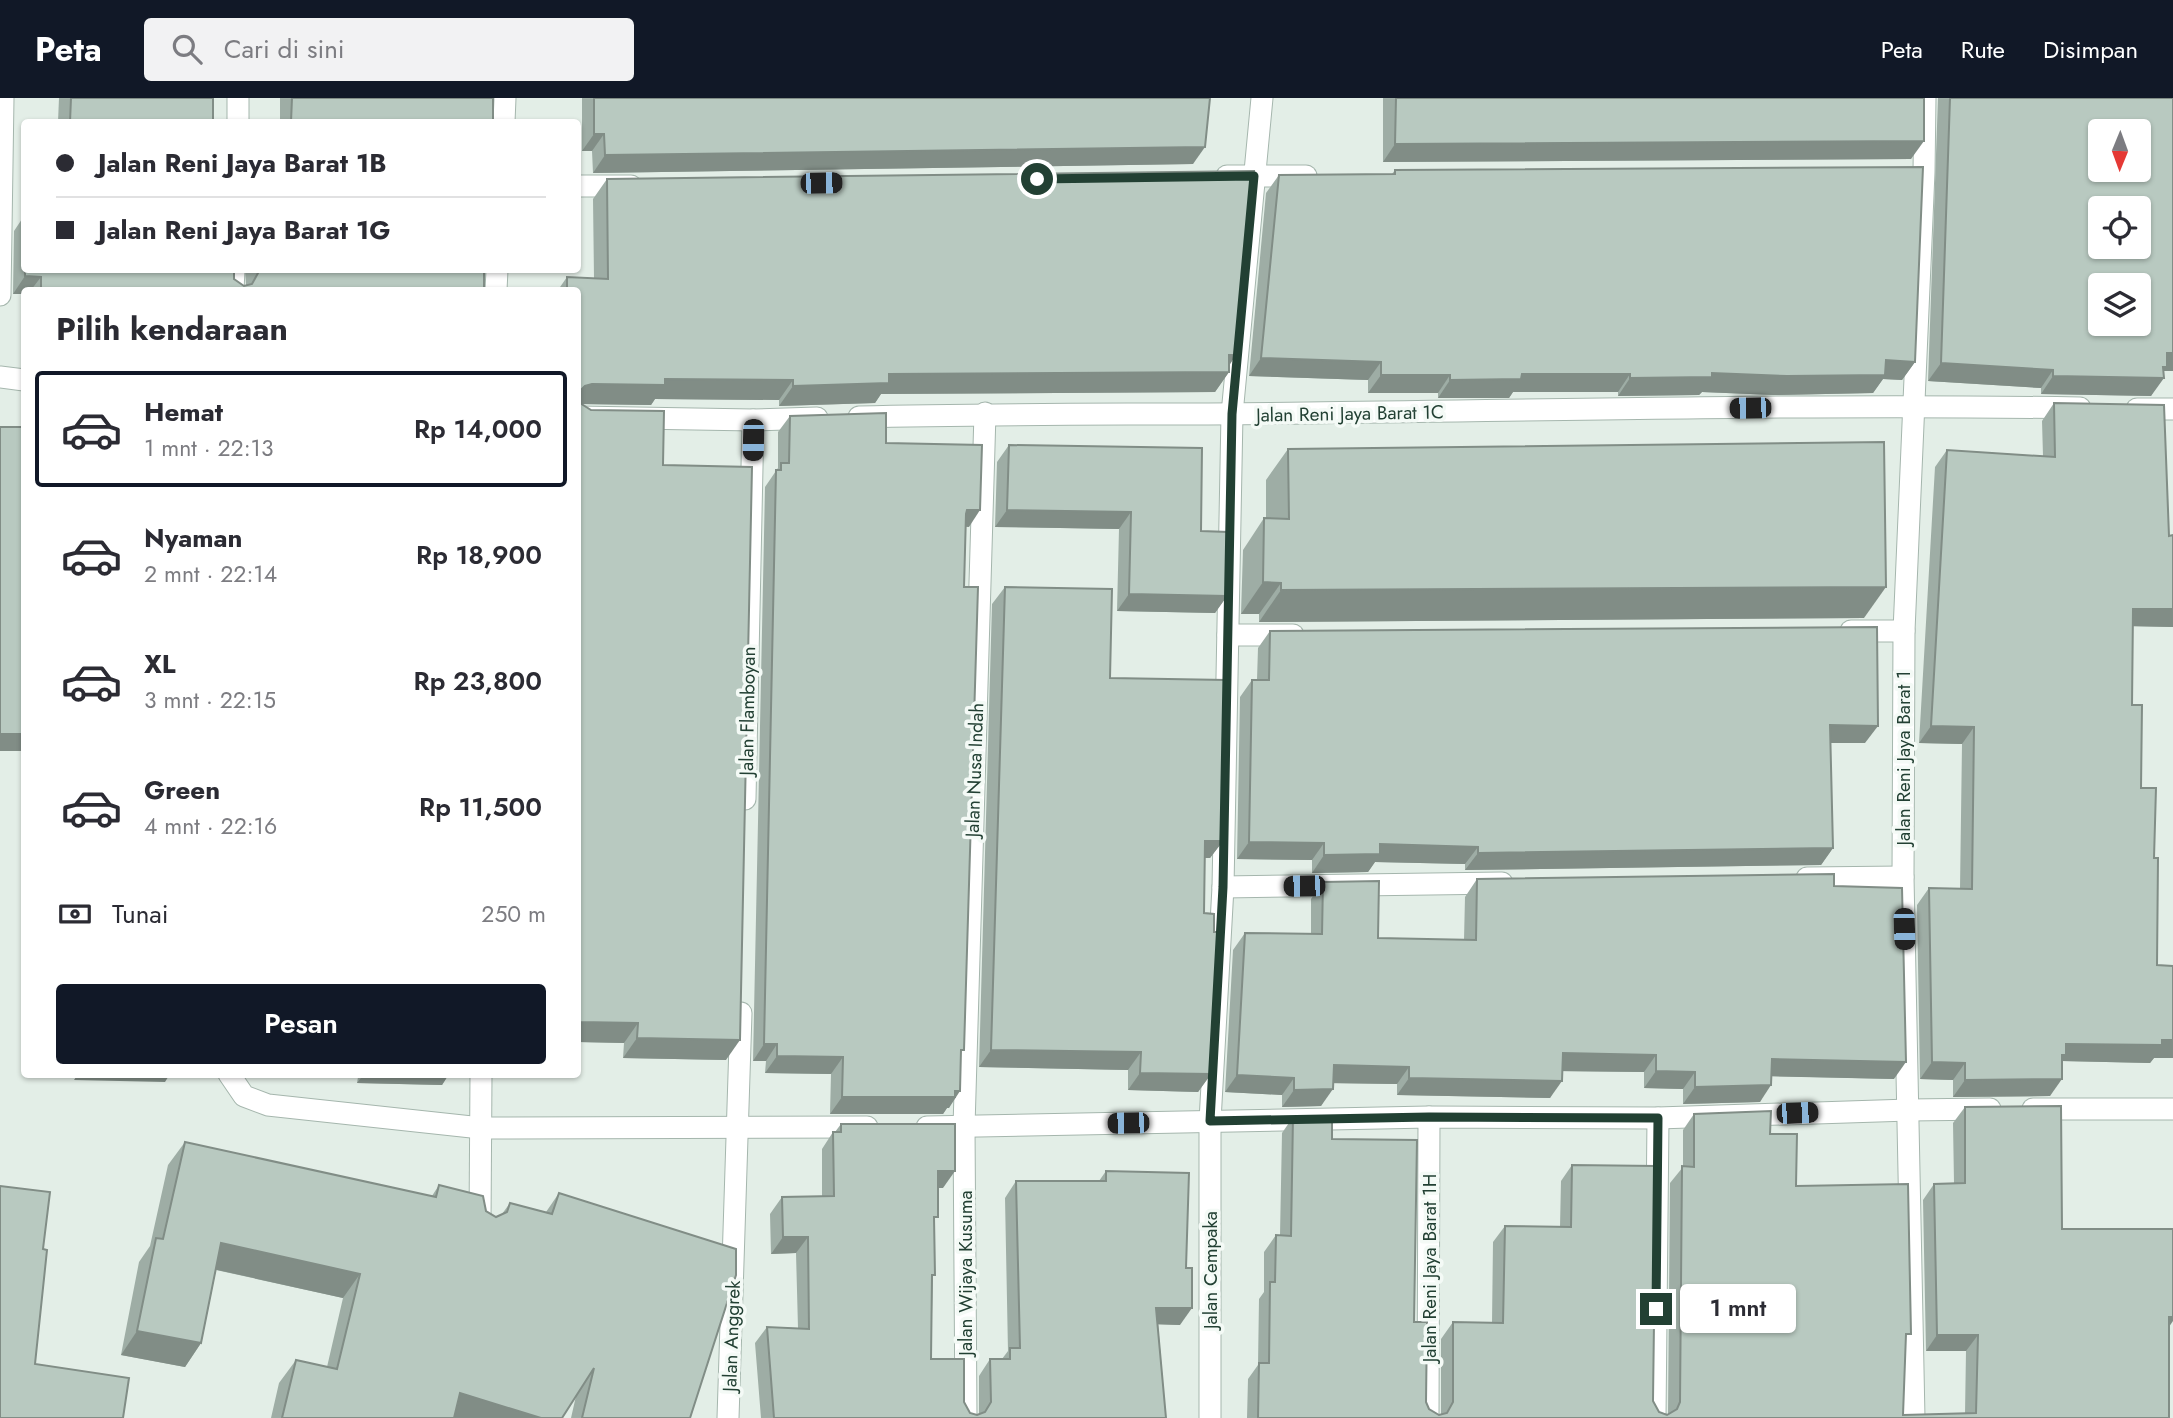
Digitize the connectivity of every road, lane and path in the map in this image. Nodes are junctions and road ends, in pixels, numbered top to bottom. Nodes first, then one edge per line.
1 (3, 98) edge
2 (238, 98) edge
3 (505, 98) edge
4 (1262, 98) edge
5 (1925, 98) edge
6 (237, 119) edge
7 (504, 119) edge
8 (1254, 176) junction
9 (1324, 176) edge
10 (1212, 177) edge
11 (646, 185) edge
12 (581, 186) edge
13 (0, 295) edge
14 (0, 377) edge
15 (21, 380) edge
16 (1913, 406) junction
17 (2173, 409) edge
18 (985, 413) junction
19 (1232, 414) junction
20 (581, 417) edge
21 (753, 420) junction
22 (1835, 631) edge
23 (1905, 631) junction
24 (1311, 634) edge
25 (1228, 635) junction
26 (745, 825) edge
27 (1903, 877) junction
28 (1792, 879) edge
29 (1528, 883) edge
30 (1223, 887) junction
31 (741, 990) edge
32 (232, 1078) edge
33 (481, 1078) edge
34 (2173, 1109) edge
35 (1909, 1110) junction
36 (1429, 1117) junction
37 (1658, 1118) junction
38 (1210, 1121) junction
39 (964, 1127) junction
40 (481, 1128) junction
41 (738, 1128) junction
42 (884, 1128) edge
43 (911, 1128) edge
44 (480, 1228) edge
45 (728, 1418) edge
46 (966, 1418) edge
47 (1210, 1418) edge
48 (1428, 1418) edge
49 (1655, 1418) edge
50 (1914, 1418) edge

1 - 13 street
2 - 6 street
3 - 7 street
4 - 8 street, Jalan Cempaka
5 - 16 street, Jalan Reni Jaya Barat 1
8 - 9 street
8 - 10 street
8 - 19 street, Jalan Cempaka
11 - 12 street
14 - 15 street
16 - 17 street, Jalan Reni Jaya Barat 1C
16 - 19 street, Jalan Reni Jaya Barat 1C
16 - 23 street, Jalan Reni Jaya Barat 1
18 - 19 street, Jalan Reni Jaya Barat 1C
18 - 21 street, Jalan Reni Jaya Barat 1C
18 - 39 street, Jalan Nusa Indah
19 - 25 street, Jalan Cempaka
20 - 21 street, Jalan Reni Jaya Barat 1C
21 - 26 street, Jalan Flamboyan
22 - 23 street
23 - 27 street, Jalan Reni Jaya Barat 1
24 - 25 street
25 - 30 street, Jalan Cempaka
27 - 28 street
27 - 35 street, Jalan Reni Jaya Barat 1
29 - 30 street
30 - 38 street, Jalan Cempaka
31 - 41 street
32 - 40 street
33 - 40 street
34 - 35 street
35 - 37 street
35 - 50 street, Jalan Reni Jaya Barat 1
36 - 37 street
36 - 38 street
36 - 48 street, Jalan Reni Jaya Barat 1H
37 - 49 street
38 - 39 street
38 - 47 street, Jalan Cempaka
39 - 43 street
39 - 46 street, Jalan Wijaya Kusuma
40 - 41 street
40 - 44 street
41 - 42 street
41 - 45 street, Jalan Anggrek

